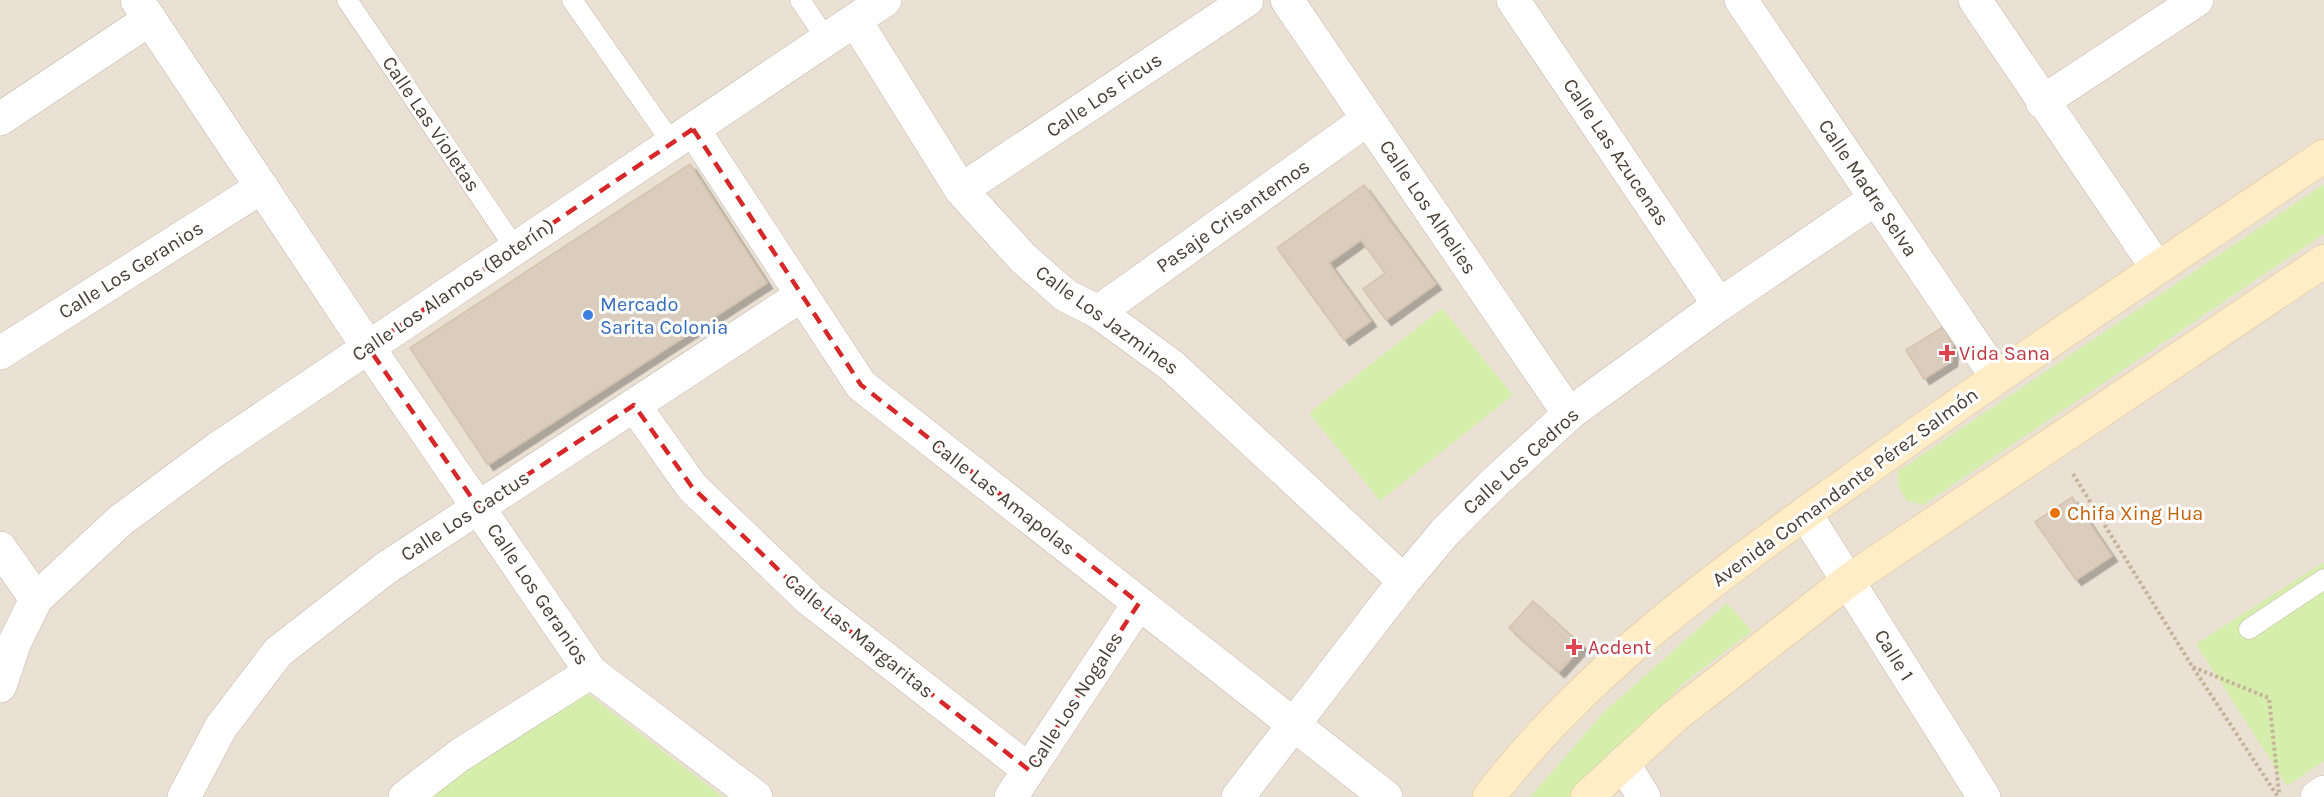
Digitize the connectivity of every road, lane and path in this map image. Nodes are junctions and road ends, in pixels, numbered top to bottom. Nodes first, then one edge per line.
1 (347, 0) edge
2 (572, 0) edge
3 (800, 0) edge
4 (885, 0) edge
5 (1247, 0) edge
6 (1287, 0) edge
7 (1513, 0) edge
8 (1741, 0) edge
9 (1975, 0) edge
10 (2197, 0) edge
11 (143, 10) edge
12 (855, 20) junction
13 (827, 40) junction
14 (2042, 102) junction
15 (0, 119) edge
16 (1368, 119) junction
17 (683, 136) junction
18 (2324, 156) edge
19 (261, 187) junction
20 (961, 190) junction
21 (1875, 199) junction
22 (515, 248) junction
23 (2324, 261) edge
24 (2157, 268) junction
25 (802, 295) junction
26 (1719, 305) junction
27 (1098, 312) junction
28 (368, 347) junction
29 (0, 353) edge
30 (1996, 376) junction
31 (634, 405) junction
32 (1569, 414) junction
33 (2055, 442) junction
34 (478, 507) junction
35 (1805, 513) junction
36 (0, 548) edge
37 (2324, 579) edge
38 (1404, 581) junction
39 (1848, 581) junction
40 (36, 599) junction
41 (1139, 603) junction
42 (2249, 629) dead end
43 (2192, 666) junction
44 (591, 672) junction
45 (0, 686) edge
46 (1293, 725) junction
47 (1623, 763) junction
48 (1020, 784) edge
49 (2324, 792) edge
50 (184, 797) edge
51 (405, 797) edge
52 (756, 797) edge
53 (1238, 797) edge
54 (1386, 797) edge
55 (1490, 797) edge
56 (1587, 797) edge
57 (1644, 797) edge
58 (1984, 797) edge
59 (2279, 797) edge
60 (2317, 797) edge

1 - 22 lane, Calle Las Violetas
2 - 17 lane, Calle Las Amapolas
3 - 13 lane
4 - 12 street, Calle Los Alamos (Boterín)
5 - 20 street, Calle Los Ficus
6 - 16 street, Calle Los Alhelies
7 - 26 street, Calle Las Azucenas
8 - 21 street, Calle Madre Selva
9 - 14 street
10 - 14 street
11 - 15 street
11 - 19 street, Calle Los Geranios
12 - 13 street, Calle Los Alamos (Boterín)
12 - 20 street, Calle Los Jazmines
13 - 17 street, Calle Los Alamos (Boterín)
14 - 24 street
16 - 27 street, Pasaje Crisantemos
16 - 32 street, Calle Los Alhelies
17 - 22 street, Calle Los Alamos (Boterín)
17 - 25 street, Calle Las Amapolas
18 - 24 main road, Avenida Comandante Pérez Salmón
19 - 28 street, Calle Los Geranios
19 - 29 street, Calle Los Geranios
20 - 27 street, Calle Los Jazmines
21 - 26 street, Calle Los Cedros
21 - 30 street, Calle Madre Selva
22 - 28 street, Calle Los Alamos (Boterín)
23 - 33 main road
24 - 30 main road, Avenida Comandante Pérez Salmón
25 - 31 street, Calle Los Cactus
25 - 41 street, Calle Las Amapolas
26 - 32 street, Calle Los Cedros
27 - 38 street, Calle Los Jazmines
28 - 34 street, Calle Los Geranios
28 - 40 street, Calle Los Alamos (Boterín)
30 - 35 main road, Avenida Comandante Pérez Salmón
31 - 34 street, Calle Los Cactus
31 - 48 street, Calle Las Margaritas
32 - 38 street, Calle Los Cedros
33 - 39 main road
33 - 43 path
34 - 44 street, Calle Los Geranios
34 - 50 street, Calle Los Cactus
35 - 39 street, Calle 1
35 - 55 main road, Avenida Comandante Pérez Salmón
36 - 40 street
37 - 42 lane
38 - 46 street, Calle Los Cedros
39 - 47 main road
39 - 58 street, Calle 1
40 - 45 street
41 - 46 street, Calle Las Amapolas
41 - 48 street, Calle Los Nogales
43 - 59 path
43 - 59 path
44 - 51 street
44 - 52 street, Calle Los Geranios
46 - 53 street, Calle Los Cedros
46 - 54 street, Calle Las Amapolas
47 - 56 main road
47 - 57 street
49 - 60 street

